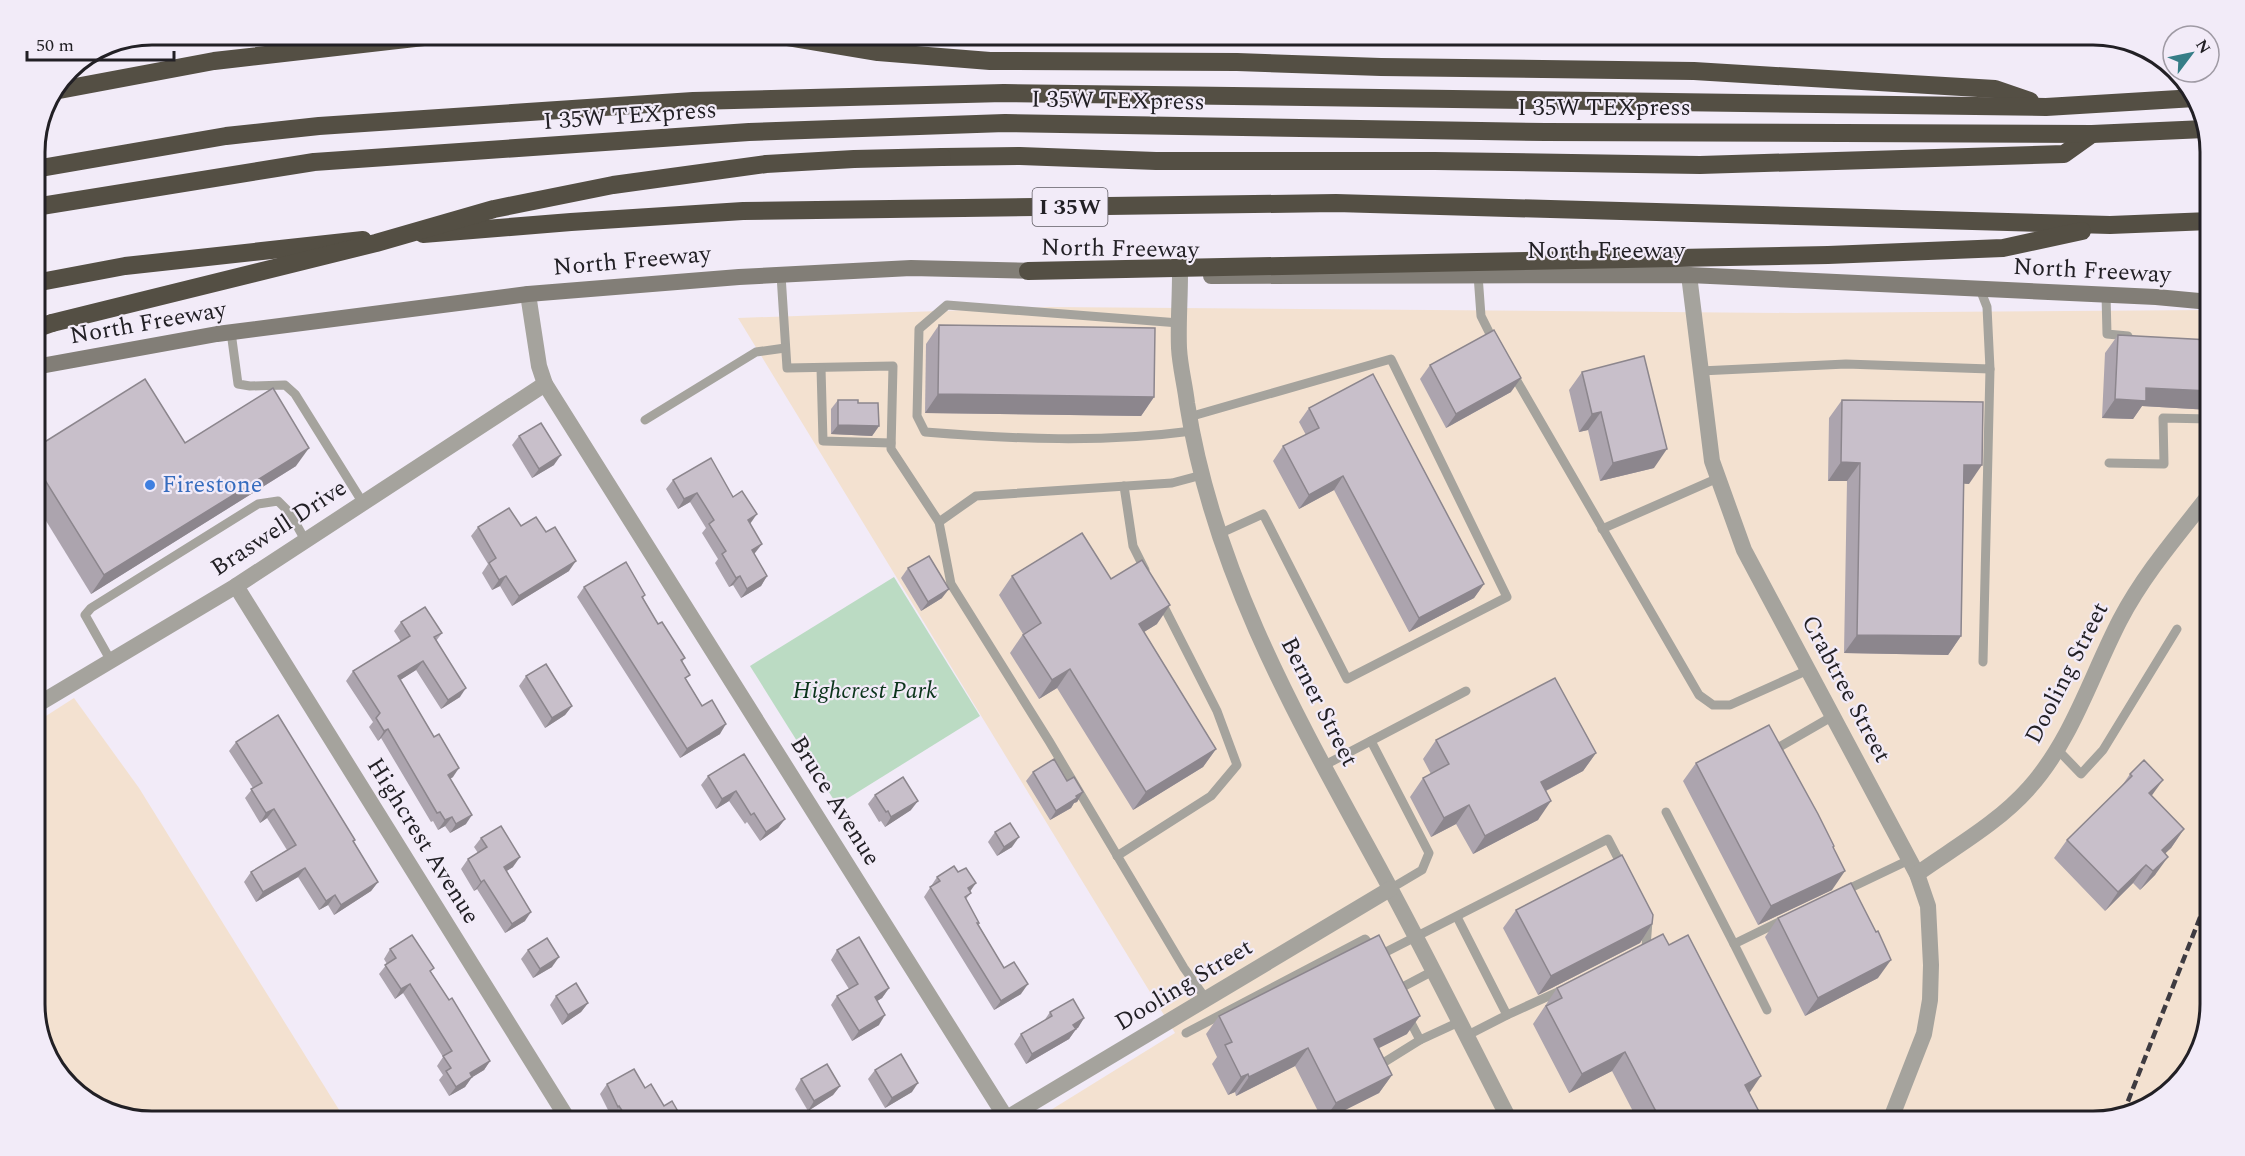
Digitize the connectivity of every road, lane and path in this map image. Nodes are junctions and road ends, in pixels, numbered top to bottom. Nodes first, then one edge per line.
1 (354, 45) edge
2 (836, 45) edge
3 (66, 89) edge
4 (2186, 99) edge
5 (2046, 107) junction
6 (2198, 129) edge
7 (2092, 134) junction
8 (45, 167) edge
9 (45, 205) edge
10 (2200, 221) edge
11 (2110, 225) junction
12 (1028, 271) junction
13 (1180, 274) junction
14 (781, 275) junction
15 (1478, 275) junction
16 (1689, 275) junction
17 (45, 281) edge
18 (1980, 289) junction
19 (528, 294) junction
20 (2106, 295) junction
21 (2200, 301) edge
22 (1179, 323) junction
23 (45, 326) edge
24 (231, 332) junction
25 (2142, 337) edge
26 (1497, 347) edge
27 (785, 348) junction
28 (45, 365) edge
29 (1509, 367) edge
30 (821, 368) junction
31 (1990, 369) junction
32 (1700, 371) junction
33 (545, 384) junction
34 (2200, 419) edge
35 (645, 420) dead end
36 (1191, 424) junction
37 (891, 443) junction
38 (2109, 463) dead end
39 (1202, 475) junction
40 (1718, 478) junction
41 (1124, 486) junction
42 (363, 503) junction
43 (2200, 506) edge
44 (939, 522) junction
45 (1602, 529) junction
46 (1219, 534) junction
47 (305, 540) junction
48 (1149, 577) edge
49 (236, 586) junction
50 (1154, 587) edge
51 (2177, 629) dead end
52 (111, 661) junction
53 (1983, 662) dead end
54 (1808, 670) junction
55 (1466, 691) dead end
56 (45, 700) edge
57 (1833, 716) junction
58 (1371, 741) junction
59 (2057, 749) junction
60 (1779, 760) edge
61 (1323, 765) junction
62 (1665, 812) dead end
63 (1117, 856) junction
64 (1913, 867) junction
65 (1628, 877) edge
66 (1839, 880) edge
67 (1390, 889) junction
68 (1844, 891) junction
69 (1834, 896) edge
70 (1849, 901) edge
71 (1648, 915) edge
72 (1794, 915) edge
73 (1457, 917) junction
74 (1416, 938) junction
75 (1734, 944) junction
76 (1635, 953) edge
77 (1433, 971) junction
78 (1572, 985) edge
79 (1206, 999) junction
80 (1400, 1001) edge
81 (1767, 1010) dead end
82 (1405, 1011) edge
83 (1507, 1015) junction
84 (1462, 1029) junction
85 (1186, 1033) dead end
86 (1420, 1040) junction
87 (1374, 1068) edge
88 (562, 1111) edge
89 (999, 1111) edge
90 (1021, 1111) edge
91 (1504, 1111) edge
92 (1894, 1111) edge

1 - 3 highway
2 - 5 highway
4 - 5 highway, I 35W TEXpress
5 - 8 highway, I 35W TEXpress
6 - 7 highway, I 35W TEXpress
7 - 9 highway, I 35W TEXpress
7 - 23 highway, bridge
10 - 11 highway, North Freeway / I 35W
11 - 12 highway
11 - 17 highway, North Freeway / I 35W
12 - 13 main road, North Freeway
12 - 14 main road, North Freeway
13 - 15 main road, North Freeway
13 - 22 street, Berner Street
14 - 19 main road, North Freeway
14 - 27 lane
15 - 16 main road, North Freeway
15 - 26 lane
16 - 18 main road, North Freeway
16 - 32 street, Crabtree Street
18 - 20 main road, North Freeway
18 - 31 lane
19 - 24 main road, North Freeway
19 - 33 street, Bruce Avenue
20 - 21 main road, North Freeway
20 - 25 lane
22 - 36 street, Berner Street
22 - 36 lane
24 - 28 main road, North Freeway
24 - 42 lane
27 - 30 lane
27 - 35 lane
29 - 45 lane
30 - 37 lane
30 - 37 lane
31 - 32 lane
31 - 53 lane
32 - 40 street, Crabtree Street
33 - 42 street, Braswell Drive
33 - 89 street, Bruce Avenue
34 - 38 lane
36 - 39 street, Berner Street
36 - 46 lane
37 - 44 lane
39 - 41 lane
39 - 46 street, Berner Street
40 - 45 lane
40 - 54 street, Crabtree Street
41 - 44 lane
41 - 48 lane
42 - 47 street, Braswell Drive
43 - 59 street, Dooling Street
44 - 63 lane
45 - 54 lane
46 - 61 street, Berner Street
47 - 49 street, Braswell Drive
47 - 52 lane
49 - 52 street, Braswell Drive
49 - 88 street, Highcrest Avenue
50 - 63 lane
51 - 59 lane
52 - 56 street, Braswell Drive
54 - 57 street, Crabtree Street
55 - 58 lane
57 - 60 lane
57 - 64 street, Crabtree Street
58 - 61 lane
58 - 67 lane
59 - 64 street, Dooling Street
61 - 67 street, Berner Street
62 - 75 lane
63 - 79 lane
64 - 68 lane
64 - 92 street, Crabtree Street
65 - 73 lane
66 - 68 lane
67 - 74 street, Berner Street
67 - 79 street, Dooling Street
68 - 69 lane
68 - 70 lane
71 - 76 lane
72 - 75 lane
73 - 74 lane
73 - 83 lane
74 - 77 street, Berner Street
74 - 85 lane
75 - 81 lane
77 - 80 lane
77 - 84 street, Berner Street
78 - 83 lane
79 - 90 street, Dooling Street
82 - 86 lane
83 - 84 lane
84 - 86 lane
84 - 91 street, Berner Street
86 - 87 lane

